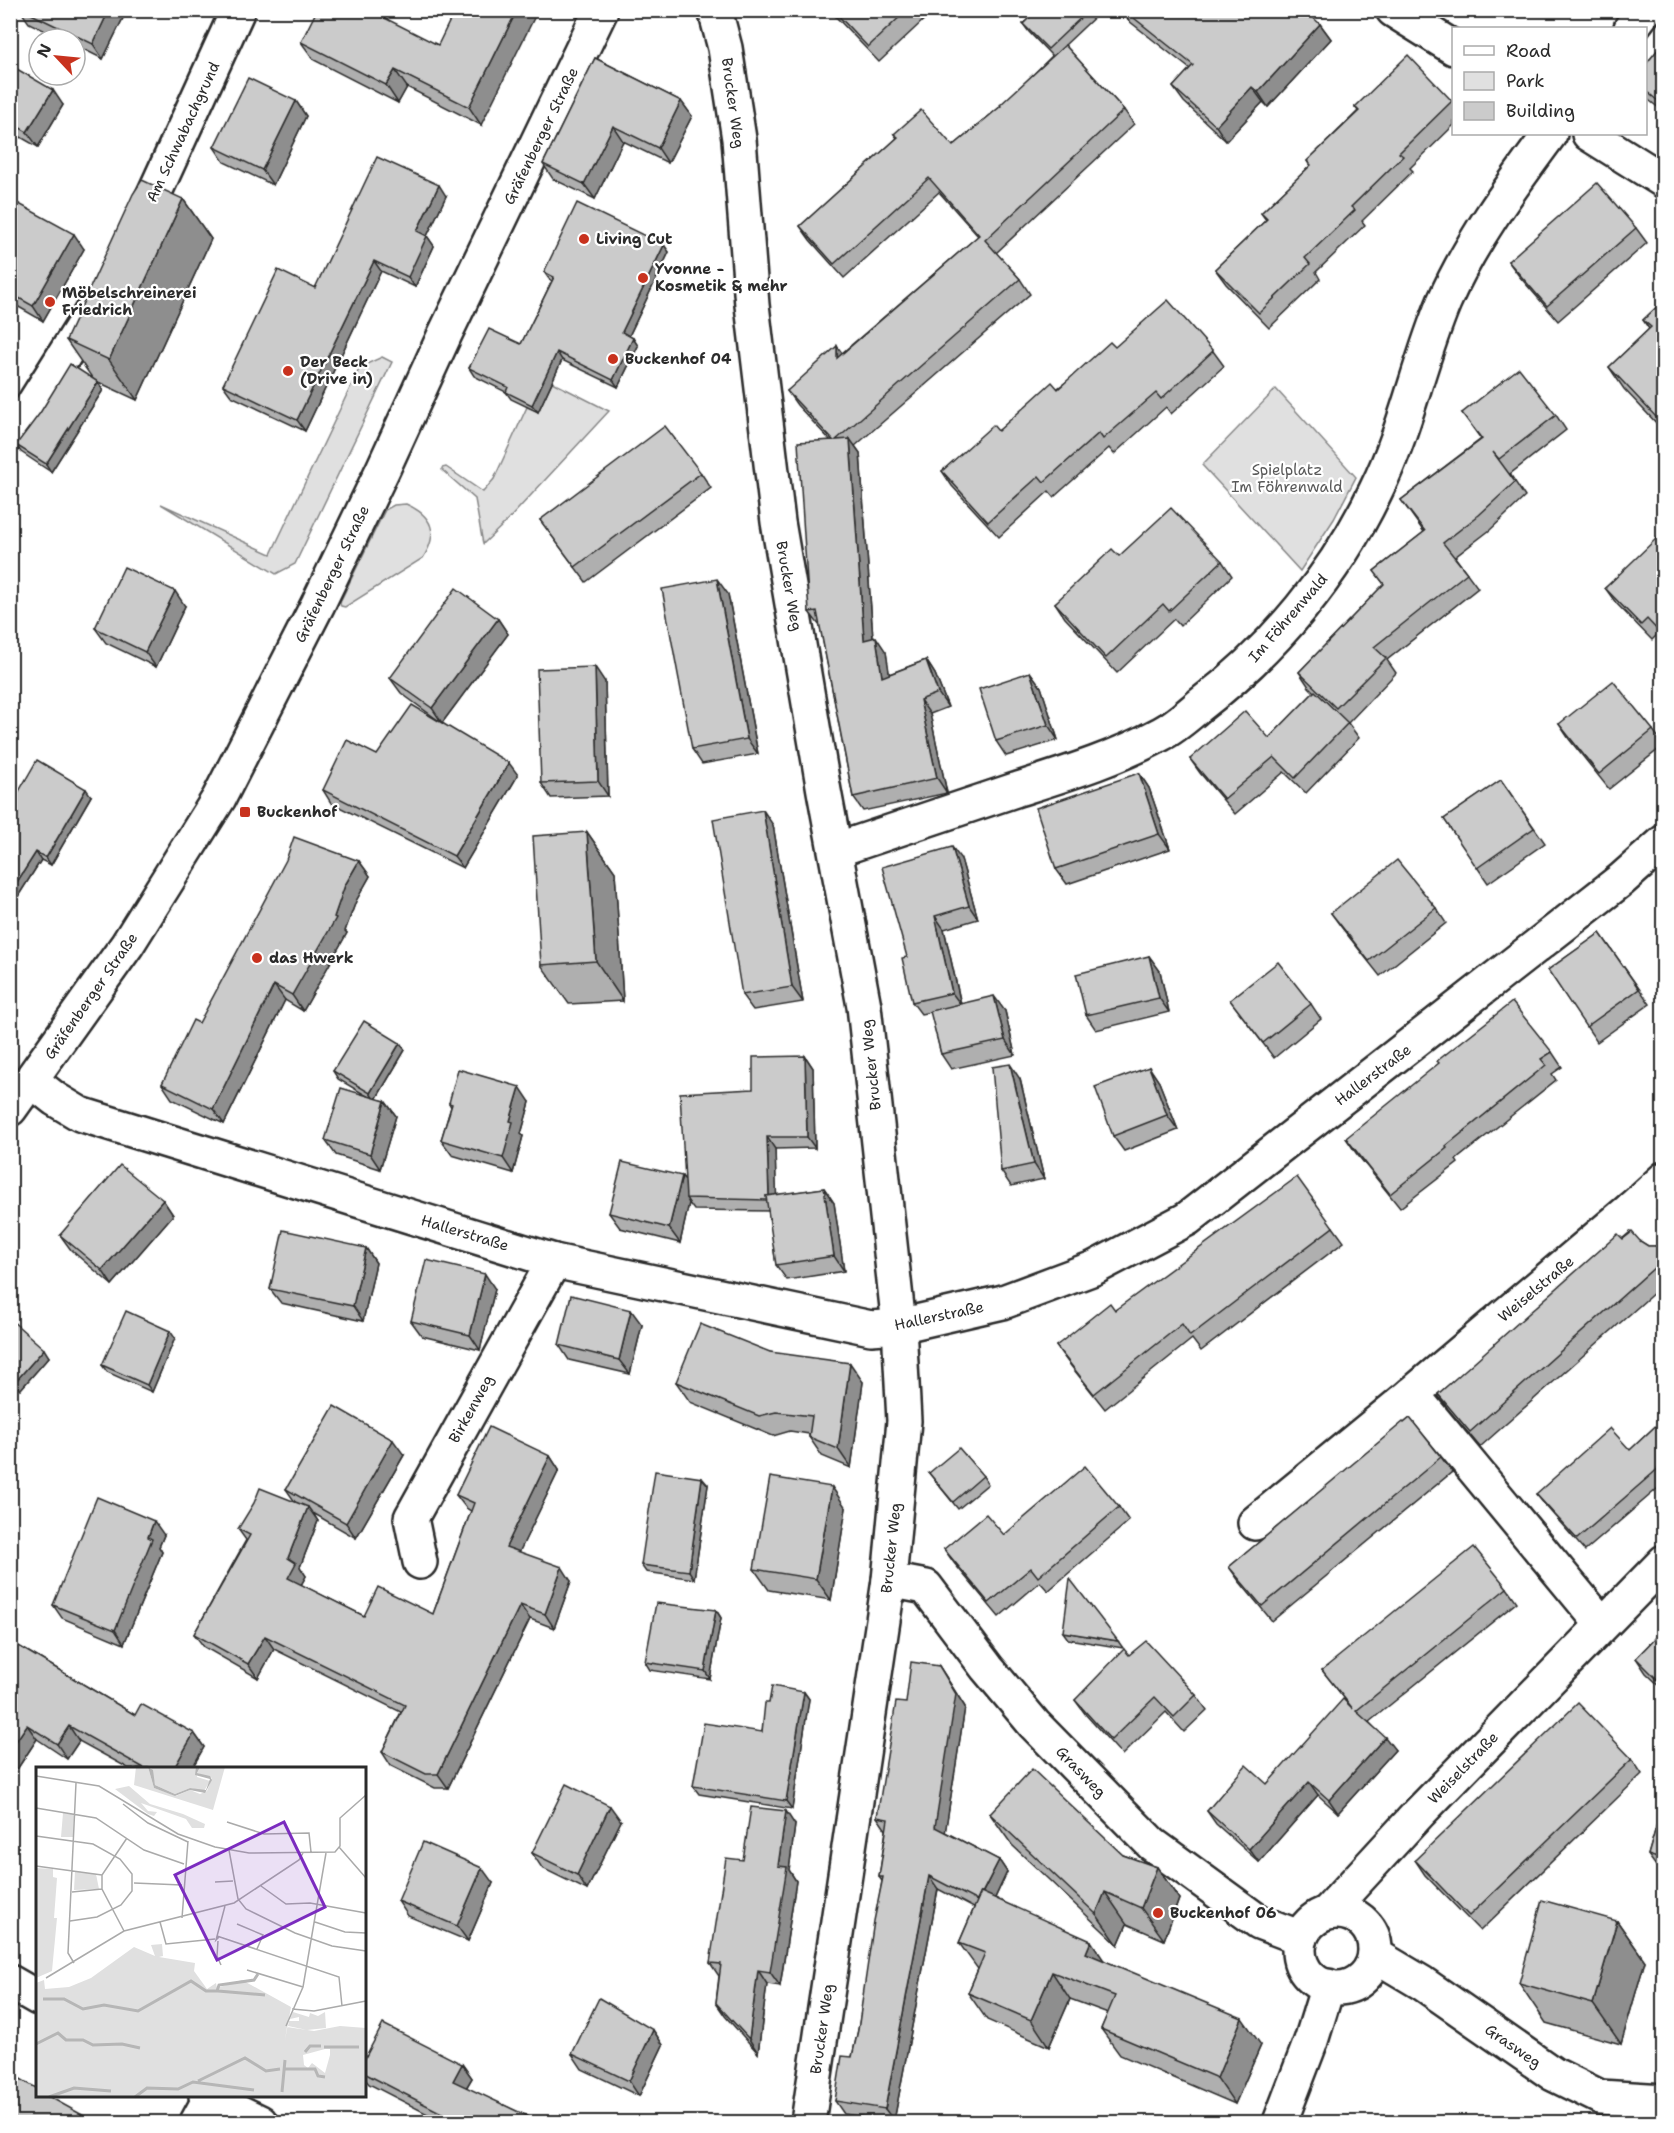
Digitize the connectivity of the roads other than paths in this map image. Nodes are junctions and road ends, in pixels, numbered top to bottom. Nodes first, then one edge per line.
1 (238, 10) edge
2 (601, 10) edge
3 (715, 10) edge
4 (1393, 10) edge
5 (1645, 10) edge
6 (1632, 27) edge
7 (1452, 47) edge
8 (1549, 135) edge
9 (1591, 135) edge
10 (1664, 182) edge
11 (127, 253) edge
12 (109, 283) edge
13 (10, 434) edge
14 (1664, 842) edge
15 (836, 850) junction
16 (32, 1080) junction
17 (10, 1109) edge
18 (1664, 1179) edge
19 (1632, 1208) junction
20 (1664, 1243) edge
21 (554, 1261) junction
22 (899, 1326) junction
23 (1412, 1394) junction
24 (1255, 1523) dead end
25 (420, 1562) dead end
26 (1664, 1562) edge
27 (889, 1580) junction
28 (1602, 1624) junction
29 (1327, 1913) junction
30 (1301, 1938) junction
31 (1375, 1956) junction
32 (10, 1982) edge
33 (1328, 1986) junction
34 (36, 1997) edge
35 (1664, 2100) edge
36 (204, 2105) edge
37 (260, 2122) edge
38 (808, 2122) edge
39 (1280, 2122) edge

1 - 11 street, Am Schwabachgrund
2 - 16 street, Gräfenberger Straße
3 - 15 street, Brucker Weg
4 - 7 street
5 - 6 street
8 - 15 street, Im Föhrenwald
9 - 10 street
12 - 13 street
14 - 22 street, Hallerstraße
15 - 22 street, Brucker Weg
16 - 17 street, Gräfenberger Straße
16 - 21 street, Hallerstraße
18 - 19 street, Weiselstraße
19 - 20 street
19 - 23 street, Weiselstraße
21 - 22 street, Hallerstraße
21 - 25 street, Birkenweg
22 - 27 street, Brucker Weg
23 - 24 street, Weiselstraße
23 - 28 street
26 - 28 street, Weiselstraße
27 - 30 street, Grasweg
27 - 38 street, Brucker Weg
28 - 29 street, Weiselstraße
29 - 30 street
29 - 31 street
30 - 33 street
31 - 33 street
31 - 35 street, Grasweg
32 - 34 street
33 - 39 street
36 - 37 street

